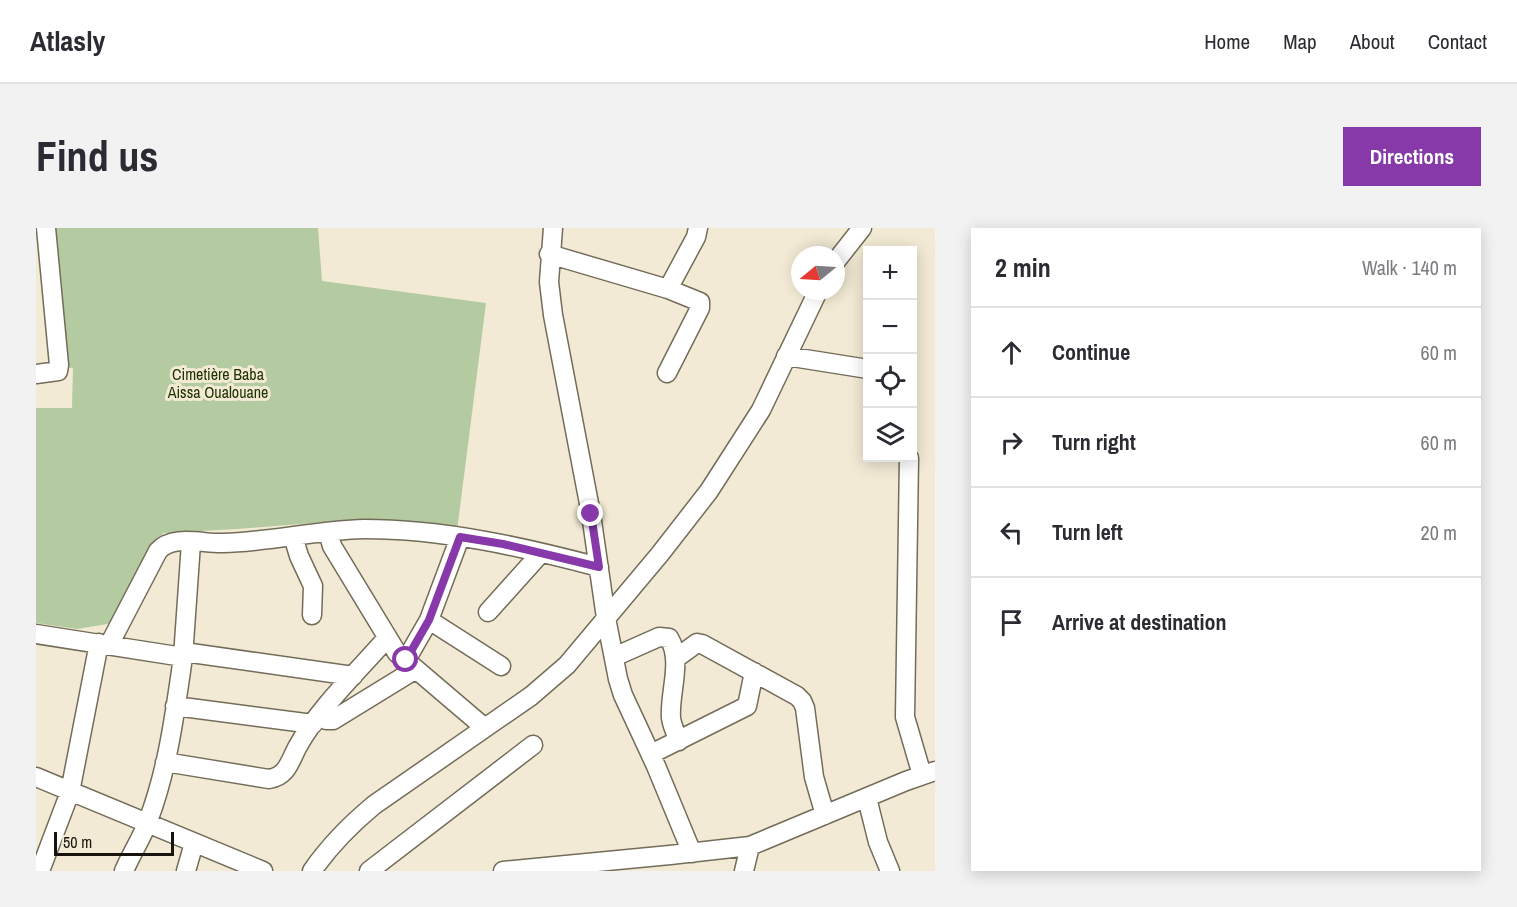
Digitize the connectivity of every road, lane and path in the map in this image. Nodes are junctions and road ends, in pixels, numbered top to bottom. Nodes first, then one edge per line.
1 (46, 228) edge
2 (553, 228) edge
3 (698, 228) edge
4 (862, 228) edge
5 (845, 250) edge
6 (549, 255) junction
7 (668, 289) junction
8 (814, 300) edge
9 (786, 356) junction
10 (863, 368) edge
11 (36, 374) edge
12 (667, 374) dead end
13 (909, 462) edge
14 (328, 531) junction
15 (293, 536) junction
16 (460, 537) junction
17 (191, 543) junction
18 (541, 553) junction
19 (599, 567) junction
20 (488, 612) dead end
21 (312, 615) dead end
22 (606, 618) junction
23 (429, 620) junction
24 (36, 634) edge
25 (387, 638) junction
26 (104, 644) junction
27 (183, 655) junction
28 (614, 657) junction
29 (675, 659) junction
30 (411, 665) junction
31 (501, 666) dead end
32 (754, 672) junction
33 (353, 676) junction
34 (175, 706) junction
35 (316, 720) junction
36 (485, 728) junction
37 (679, 741) junction
38 (533, 745) dead end
39 (651, 754) junction
40 (165, 762) junction
41 (928, 773) edge
42 (36, 777) edge
43 (70, 792) junction
44 (867, 798) junction
45 (825, 815) junction
46 (148, 823) junction
47 (195, 843) junction
48 (750, 846) junction
49 (692, 853) junction
50 (40, 871) edge
51 (124, 871) edge
52 (186, 871) edge
53 (263, 871) edge
54 (312, 871) edge
55 (369, 871) edge
56 (503, 871) edge
57 (744, 871) edge
58 (890, 871) edge

1 - 11 street
2 - 6 street
3 - 7 street
4 - 5 street
6 - 7 street
6 - 19 street
7 - 12 street
8 - 9 street
9 - 10 street
9 - 22 street
13 - 41 street
14 - 15 street
14 - 16 street
14 - 25 street
15 - 17 street
15 - 21 street
16 - 18 street
16 - 23 street
17 - 26 street
17 - 27 street
18 - 19 street
18 - 20 street
19 - 22 street
22 - 28 street
22 - 36 street
23 - 30 street
23 - 31 street
24 - 26 street
25 - 30 street
25 - 33 street
26 - 27 street
26 - 43 street
27 - 33 street
27 - 34 street
28 - 29 street
28 - 39 street
29 - 32 street
29 - 37 street
30 - 35 street
30 - 36 street
32 - 37 street
32 - 45 street
33 - 35 street
34 - 35 street
34 - 40 street
35 - 40 street
36 - 54 street
37 - 39 street
38 - 55 street
39 - 49 street
40 - 46 street
41 - 44 street
42 - 43 street
43 - 46 street
43 - 50 street
44 - 45 street
44 - 58 street
45 - 48 street
46 - 47 street
46 - 51 street
47 - 52 street
47 - 53 street
48 - 49 street
48 - 57 street
49 - 56 street

